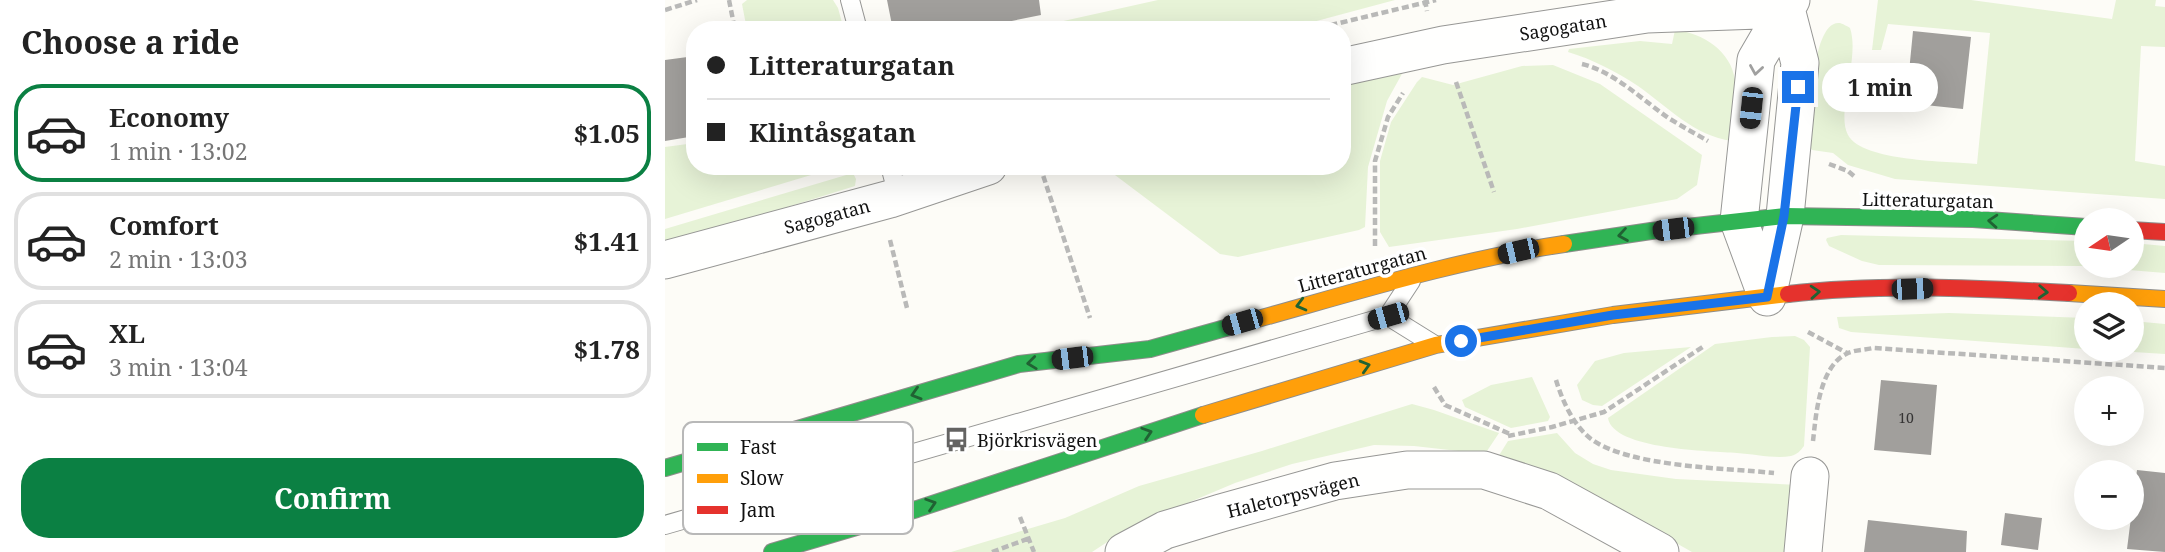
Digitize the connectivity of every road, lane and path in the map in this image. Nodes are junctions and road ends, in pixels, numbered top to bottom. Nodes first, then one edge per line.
1 (698, 0) edge
2 (729, 0) edge
3 (850, 0) edge
4 (1436, 0) edge
5 (1425, 1) edge
6 (1788, 5) edge
7 (1646, 7) edge
8 (665, 10) edge
9 (733, 21) edge
10 (856, 21) edge
11 (1346, 21) edge
12 (1443, 45) junction
13 (1351, 65) edge
14 (1405, 90) dead end
15 (948, 175) edge
16 (1043, 175) edge
17 (889, 188) edge
18 (1494, 192) dead end
19 (1784, 216) junction
20 (1739, 221) junction
21 (2074, 226) edge
22 (2144, 231) edge
23 (2165, 232) edge
24 (1375, 248) dead end
25 (665, 260) edge
26 (1415, 275) junction
27 (1767, 297) junction
28 (2165, 299) edge
29 (908, 308) dead end
30 (1388, 316) junction
31 (1090, 323) dead end
32 (1798, 329) dead end
33 (1710, 338) dead end
34 (1436, 345) junction
35 (1847, 353) junction
36 (2165, 368) edge
37 (1445, 380) dead end
38 (1556, 380) dead end
39 (1575, 420) junction
40 (823, 422) edge
41 (913, 453) edge
42 (683, 463) edge
43 (665, 468) edge
44 (1810, 476) junction
45 (913, 510) edge
46 (1033, 515) dead end
47 (1021, 519) junction
48 (683, 520) edge
49 (1007, 523) dead end
50 (665, 525) edge
51 (833, 534) edge
52 (1030, 538) junction
53 (772, 552) edge
54 (992, 552) edge
55 (1034, 552) edge
56 (1124, 552) edge
57 (1660, 552) edge
58 (1803, 552) edge

1 - 8 path
2 - 9 path
3 - 10 lane
4 - 5 path
5 - 11 path
5 - 12 path
6 - 7 street, Sagogatan
6 - 19 street
6 -> 20 street
7 - 12 street, Sagogatan
12 - 13 street, Sagogatan
12 - 18 path
14 - 24 path
15 - 17 street, Sagogatan
16 - 31 path
17 - 25 street, Sagogatan
17 - 29 path
19 - 20 street, Litteraturgatan
21 -> 19 street, Litteraturgatan
19 - 27 street
20 -> 26 street, Litteraturgatan
20 - 27 street
22 - 23 street
26 - 30 lane
26 -> 40 street, Litteraturgatan
27 -> 28 street
27 - 34 street
30 - 34 lane
30 - 41 lane
32 - 35 path
33 - 39 path
45 -> 34 street
35 - 36 path
35 - 44 path
37 - 39 path
38 - 39 path
39 - 44 path
42 -> 43 street, Litteraturgatan
44 - 58 street
46 - 47 path
47 - 49 path
47 - 52 path
48 - 50 lane
53 -> 51 street
52 - 54 path
52 - 55 path
56 - 57 street, Haletorpsvägen

